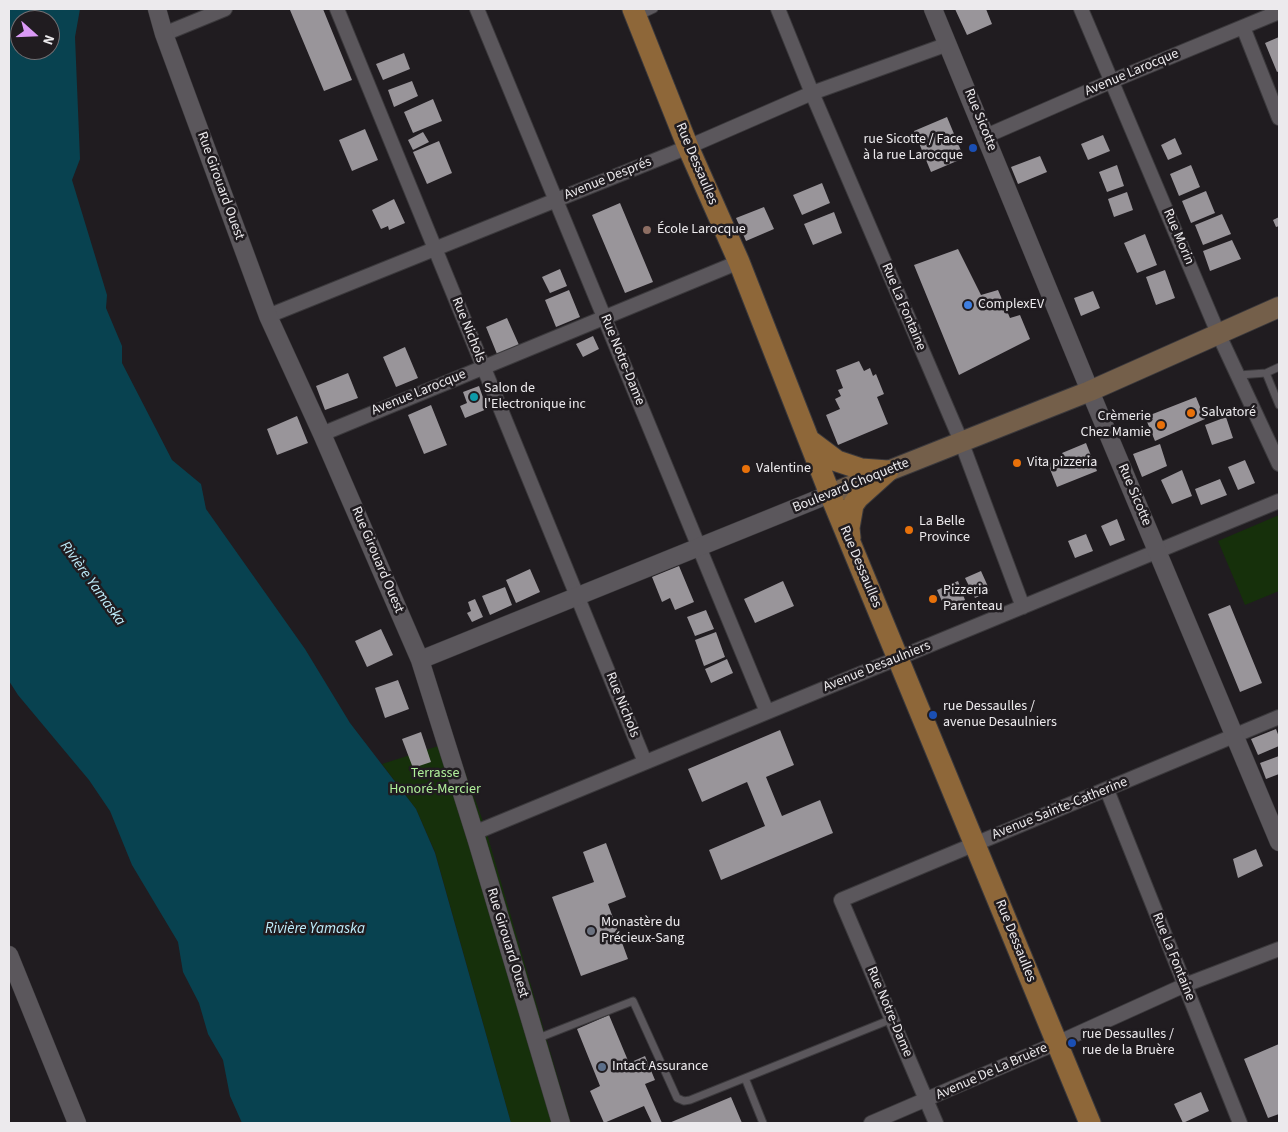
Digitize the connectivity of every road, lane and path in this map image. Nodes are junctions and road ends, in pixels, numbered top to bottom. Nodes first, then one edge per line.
1 (157, 9) edge
2 (225, 9) edge
3 (337, 9) edge
4 (477, 9) edge
5 (778, 9) edge
6 (933, 9) edge
7 (1081, 9) edge
8 (641, 11) edge
9 (1279, 12) edge
10 (1243, 27) junction
11 (164, 34) junction
12 (948, 44) junction
13 (1112, 81) junction
14 (812, 93) junction
15 (1279, 118) edge
16 (986, 136) junction
17 (688, 147) junction
18 (555, 199) junction
19 (435, 248) junction
20 (738, 262) junction
21 (1279, 307) edge
22 (268, 316) junction
23 (604, 317) junction
24 (1218, 332) junction
25 (483, 367) junction
26 (1279, 367) edge
27 (1266, 373) junction
28 (1239, 375) junction
29 (1090, 391) junction
30 (1279, 405) edge
31 (322, 434) junction
32 (808, 440) junction
33 (961, 441) junction
34 (1279, 464) edge
35 (888, 471) junction
36 (830, 494) junction
37 (1279, 501) edge
38 (851, 546) junction
39 (699, 547) junction
40 (1158, 551) junction
41 (577, 596) junction
42 (1023, 607) junction
43 (898, 658) junction
44 (420, 660) junction
45 (767, 712) junction
46 (1279, 717) edge
47 (1235, 734) junction
48 (645, 762) junction
49 (1107, 790) junction
50 (474, 833) junction
51 (1279, 842) edge
52 (975, 844) junction
53 (841, 900) joint
54 (1279, 949) edge
55 (9, 955) edge
56 (1185, 985) junction
57 (892, 1019) junction
58 (536, 1039) junction
59 (1057, 1043) junction
60 (746, 1078) junction
61 (926, 1100) junction
62 (77, 1123) edge
63 (561, 1123) edge
64 (763, 1123) edge
65 (871, 1123) edge
66 (936, 1123) edge
67 (1090, 1123) edge
68 (1240, 1123) edge

1 - 11 street, Rue Girouard Ouest
2 - 11 street
3 - 19 street, Rue Nichols
4 - 18 street, Rue Notre-Dame
5 - 14 street, Rue La Fontaine
6 - 12 street, Rue Sicotte
7 - 13 street, Rue Morin
8 - 17 main road, Rue Dessaulles
9 - 10 street, Avenue Larocque
10 - 13 street, Avenue Larocque
10 - 15 street
11 - 22 street, Rue Girouard Ouest
12 - 14 street, Avenue Després
12 - 16 street, Rue Sicotte
13 - 16 street, Avenue Larocque
13 - 24 street, Rue Morin
14 - 17 street, Avenue Després
14 - 33 street, Rue La Fontaine
16 - 29 street, Rue Sicotte
17 - 18 street, Avenue Després
17 - 20 main road, Rue Dessaulles
18 - 19 street, Avenue Després
18 - 23 street, Rue Notre-Dame
19 - 22 street, Avenue Després
19 - 25 street, Rue Nichols
20 - 23 street, Avenue Larocque
20 - 32 main road, Rue Dessaulles
21 - 24 main road, Boulevard Choquette
22 - 31 street, Rue Girouard Ouest
23 - 25 street, Avenue Larocque
23 - 39 street, Rue Notre-Dame
24 - 28 street, Rue Morin
24 - 29 main road, Boulevard Choquette
25 - 31 street, Avenue Larocque
25 - 41 street, Rue Nichols
26 - 27 lane
27 - 28 lane
27 - 30 lane
28 - 34 street, Rue Morin
29 - 33 main road, Boulevard Choquette
29 - 40 street, Rue Sicotte
31 - 44 street, Rue Girouard Ouest
32 - 35 main road
32 - 36 main road, Rue Dessaulles
33 - 35 main road, Boulevard Choquette
33 - 42 street, Rue La Fontaine
35 - 36 main road, Boulevard Choquette
35 - 38 main road
36 - 38 main road, Rue Dessaulles
36 - 39 street, Boulevard Choquette
37 - 40 street, Avenue Desaulniers
38 - 43 main road, Rue Dessaulles
39 - 41 street, Boulevard Choquette
39 - 45 street, Rue Notre-Dame
40 - 42 street, Avenue Desaulniers
40 - 47 street, Rue Sicotte
41 - 44 street, Boulevard Choquette
41 - 48 street, Rue Nichols
42 - 43 street, Avenue Desaulniers
43 - 45 street, Avenue Desaulniers
43 - 52 main road, Rue Dessaulles
44 - 50 street, Rue Girouard Ouest
45 - 48 street, Avenue Desaulniers
46 - 47 street, Avenue Sainte-Catherine
47 - 49 street, Avenue Sainte-Catherine
47 - 51 street, Rue Sicotte
48 - 50 street, Avenue Desaulniers
49 - 52 street, Avenue Sainte-Catherine
49 - 56 street, Rue La Fontaine
50 - 58 street, Rue Girouard Ouest
52 - 53 street, Avenue Sainte-Catherine
52 - 59 main road, Rue Dessaulles
53 - 57 street, Rue Notre-Dame
54 - 56 street, Avenue De La Bruère
55 - 62 street
56 - 59 street, Avenue De La Bruère
56 - 68 street, Rue La Fontaine
57 - 60 lane
57 - 61 street, Rue Notre-Dame
58 - 60 lane
58 - 63 street, Rue Girouard Ouest
59 - 61 street, Avenue De La Bruère
59 - 67 main road, Rue Dessaulles
60 - 64 lane
61 - 65 street, Avenue De La Bruère
61 - 66 street, Rue Notre-Dame

